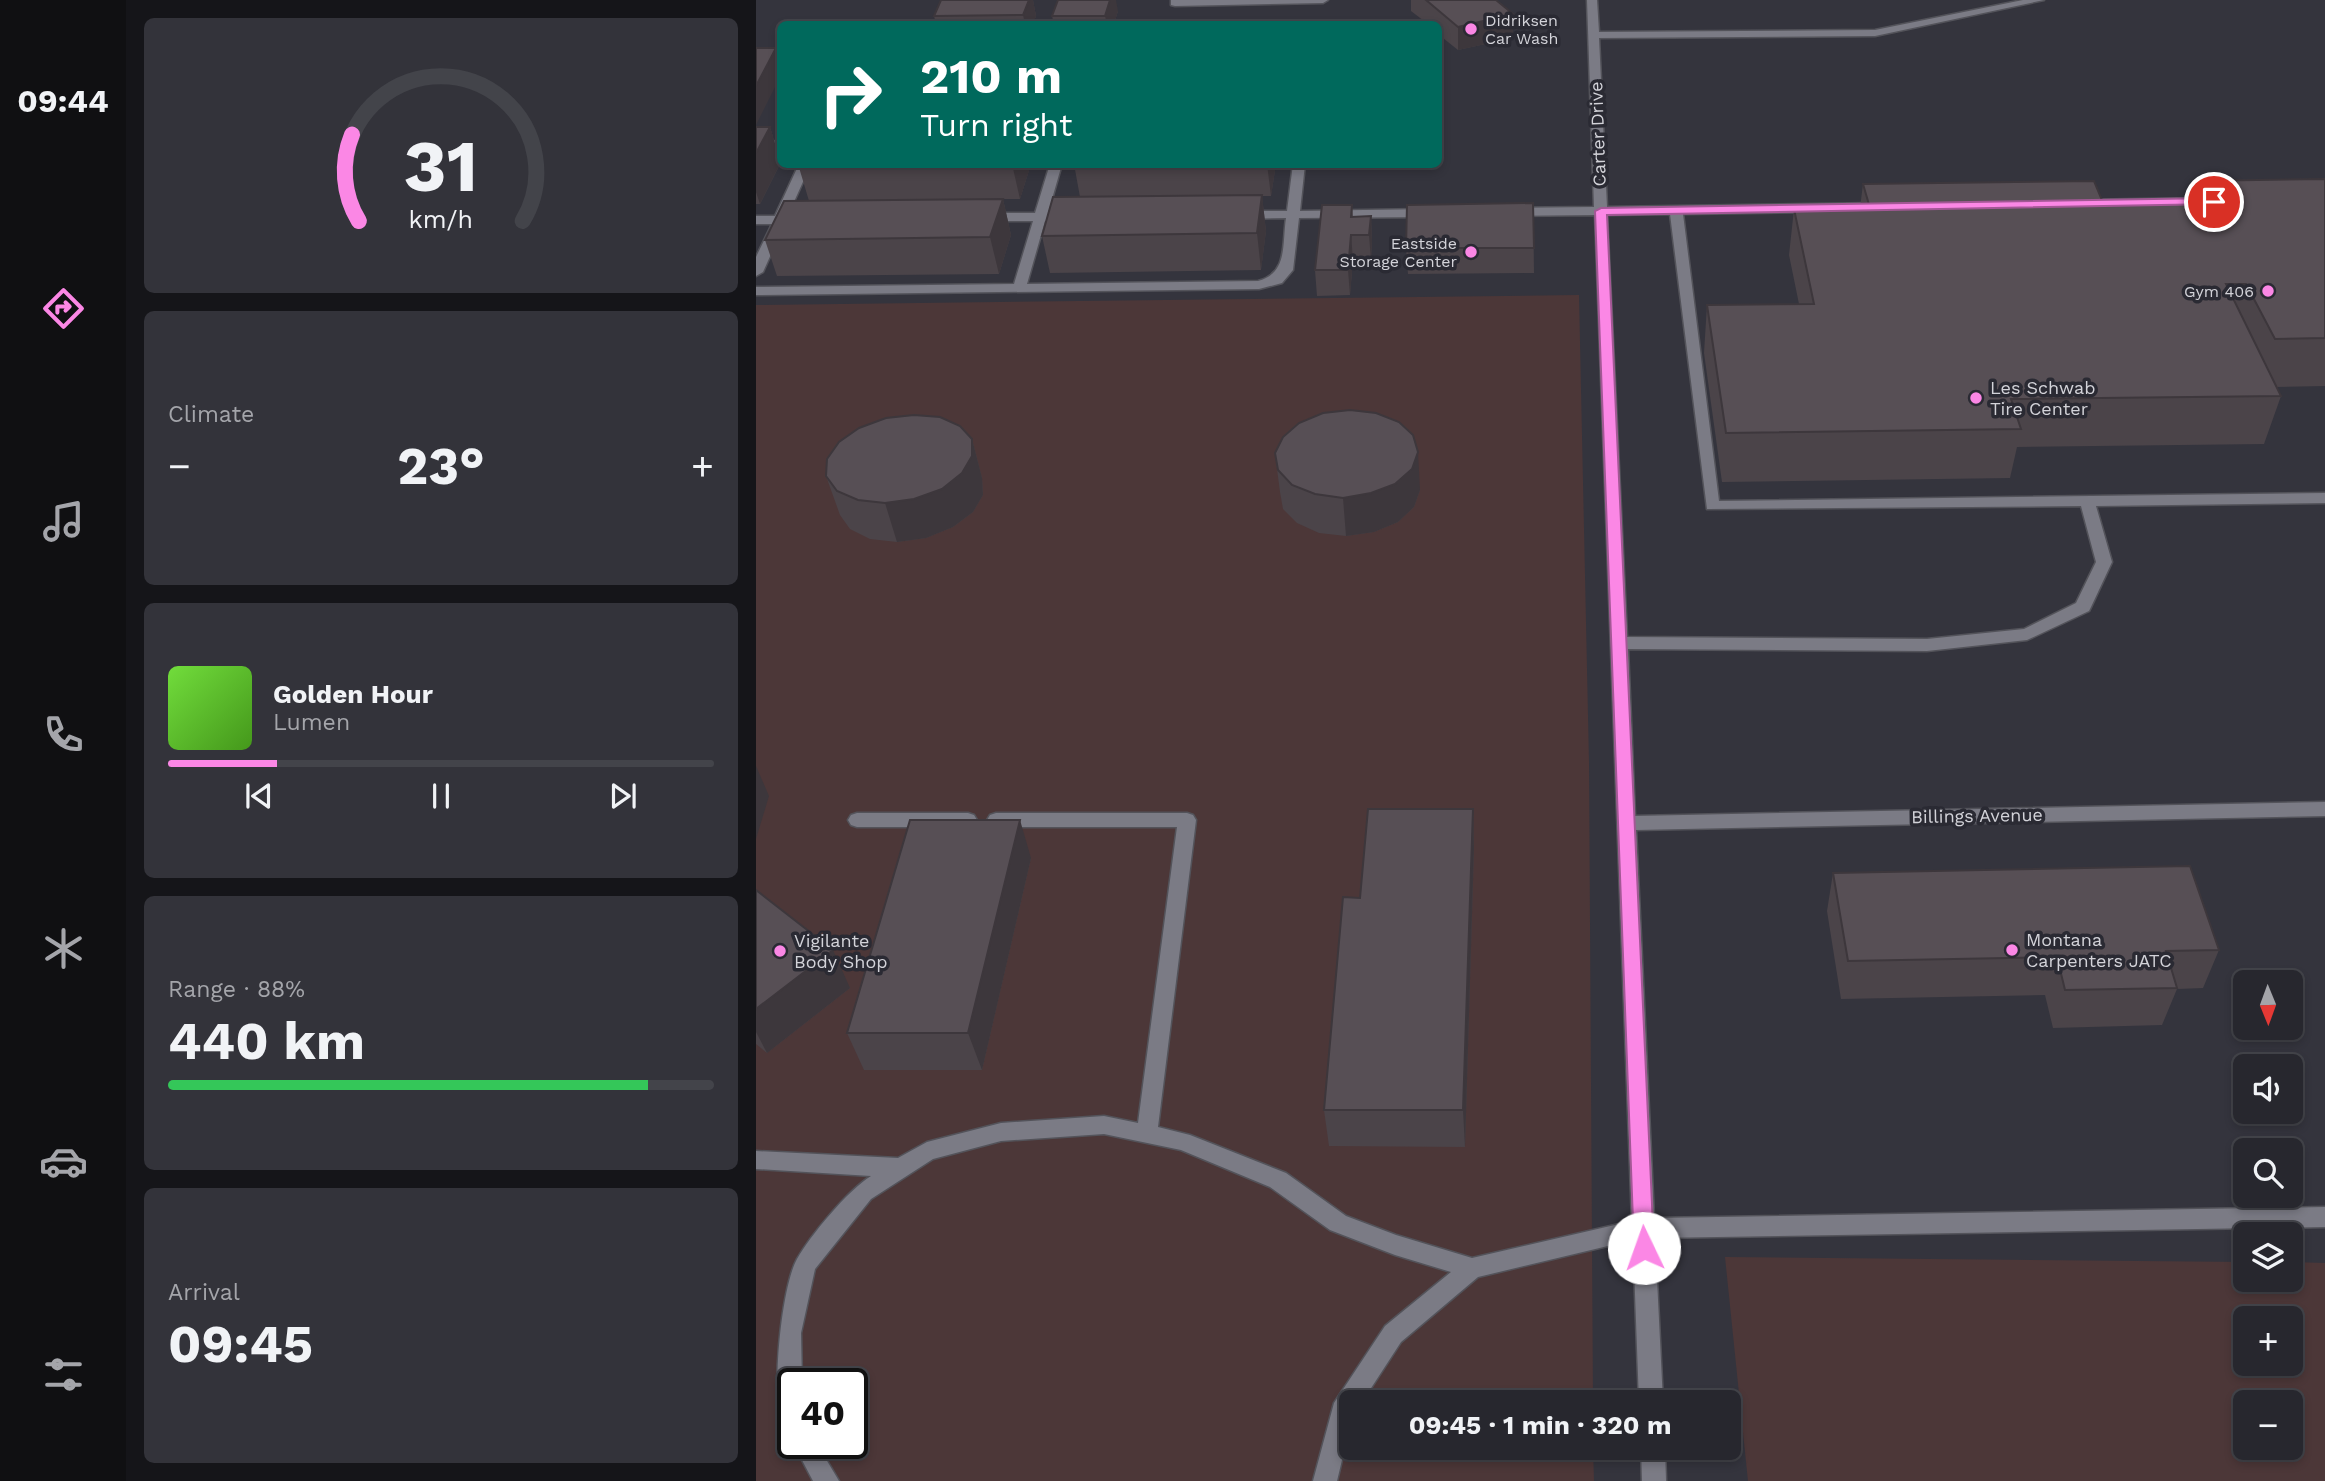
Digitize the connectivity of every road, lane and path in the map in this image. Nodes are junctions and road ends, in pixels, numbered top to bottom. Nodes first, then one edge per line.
1 (1176, 0) edge
2 (1323, 0) edge
3 (1592, 0) edge
4 (2039, 0) edge
5 (2006, 3) edge
6 (1593, 35) junction
7 (803, 168) edge
8 (1055, 168) edge
9 (1299, 168) edge
10 (2227, 202) edge
11 (2067, 204) edge
12 (1901, 207) edge
13 (1676, 210) junction
14 (1601, 211) junction
15 (1490, 212) edge
16 (1449, 213) edge
17 (1227, 215) edge
18 (1294, 215) junction
19 (1081, 216) edge
20 (1041, 217) junction
21 (972, 218) edge
22 (780, 219) junction
23 (807, 219) edge
24 (756, 220) edge
25 (756, 272) edge
26 (1019, 288) junction
27 (756, 291) edge
28 (2325, 498) edge
29 (2087, 501) junction
30 (1620, 643) junction
31 (2325, 809) edge
32 (856, 820) dead end
33 (1628, 823) junction
34 (1147, 1133) junction
35 (756, 1160) edge
36 (901, 1168) junction
37 (2325, 1217) edge
38 (1643, 1228) junction
39 (1472, 1268) junction
40 (790, 1368) edge
41 (1650, 1390) edge
42 (813, 1459) edge
43 (1653, 1460) edge
44 (827, 1481) edge
45 (1325, 1481) edge
46 (1654, 1481) edge

1 - 2 street
3 - 6 street, Carter Drive
4 - 5 street
5 - 6 street
6 - 14 street, Carter Drive
7 - 22 street
8 - 20 street
9 - 18 street
10 - 11 street
12 - 13 street
13 - 14 street
13 - 29 street
14 - 15 street
14 - 30 street, Carter Drive
16 - 18 street
17 - 18 street
18 - 26 street
19 - 20 street
20 - 21 street
20 - 26 street
22 - 23 street
22 - 24 street
22 - 25 street
26 - 27 street
28 - 29 street
29 - 30 street
30 - 33 street, Carter Drive
31 - 33 street, Billings Avenue
32 - 34 street
33 - 38 street, Carter Drive
34 - 36 street
34 - 39 street
35 - 36 street
36 - 40 street
37 - 38 street
38 - 39 street
38 - 41 street, Carter Drive
39 - 45 street
42 - 44 street
43 - 46 street

